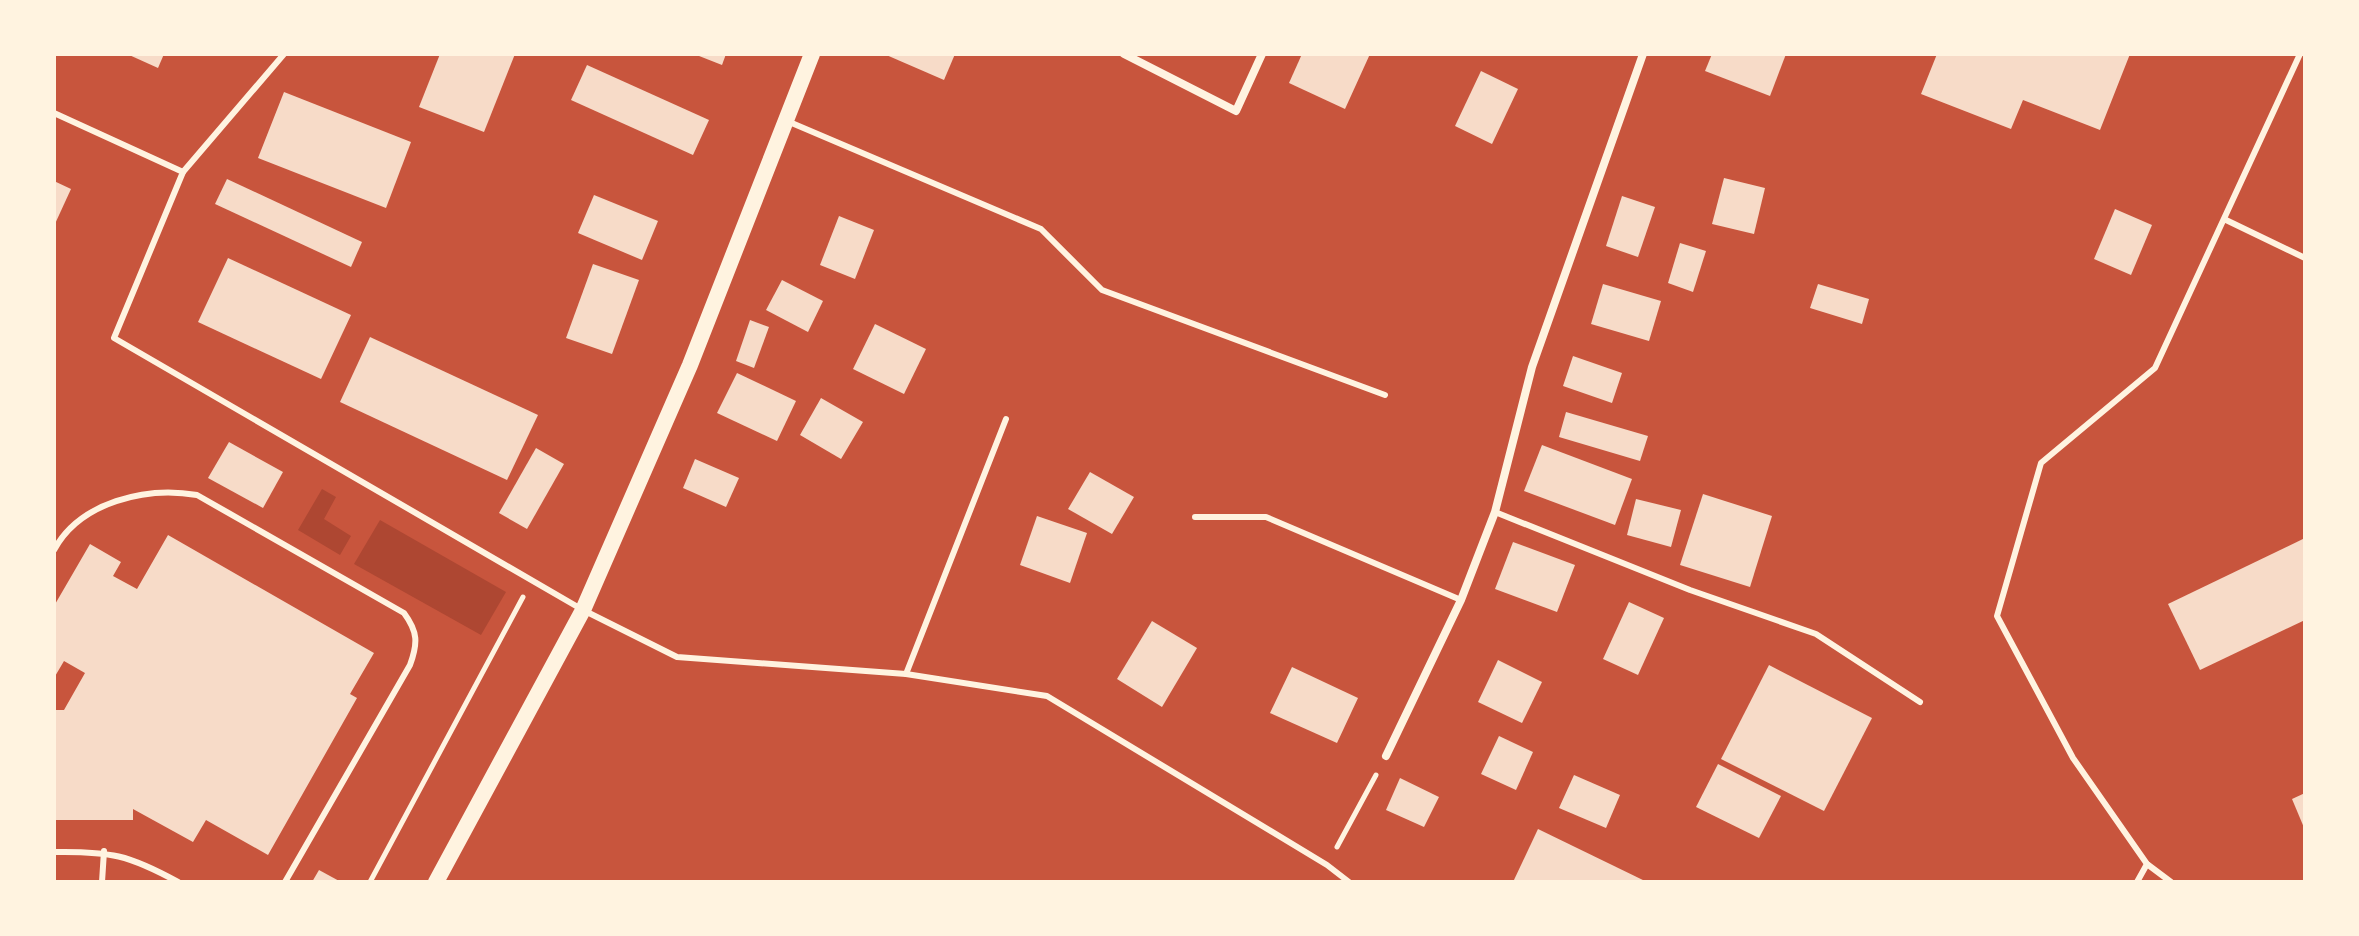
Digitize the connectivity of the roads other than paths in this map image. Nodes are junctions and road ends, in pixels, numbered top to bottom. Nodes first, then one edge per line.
1 (284, 54) edge
2 (812, 54) edge
3 (1124, 54) edge
4 (1262, 54) edge
5 (1643, 54) edge
6 (2300, 54) edge
7 (54, 113) edge
8 (786, 121) junction
9 (183, 172) junction
10 (2226, 220) junction
11 (2305, 258) edge
12 (1385, 395) dead end
13 (1006, 419) dead end
14 (1495, 512) junction
15 (1195, 517) dead end
16 (54, 550) edge
17 (1461, 600) junction
18 (583, 610) junction
19 (906, 674) junction
20 (1920, 702) dead end
21 (1386, 756) road end
22 (104, 851) junction
23 (54, 852) edge
24 (2147, 864) junction
25 (102, 882) edge
26 (178, 882) edge
27 (285, 882) edge
28 (436, 882) edge
29 (1349, 882) edge
30 (2137, 882) edge
31 (2171, 882) edge

1 - 9 lane
2 - 8 main road
3 - 4 street
5 - 14 street
6 - 10 lane
7 - 9 lane
8 - 12 lane
8 - 18 main road
9 - 18 lane
10 - 11 lane
10 - 24 lane
13 - 19 lane
14 - 17 street
14 - 20 lane
15 - 17 lane
16 - 27 lane
17 - 21 street
18 - 19 lane
18 - 28 main road
19 - 29 lane
22 - 23 lane
22 - 25 lane
22 - 26 lane
24 - 30 lane
24 - 31 lane

